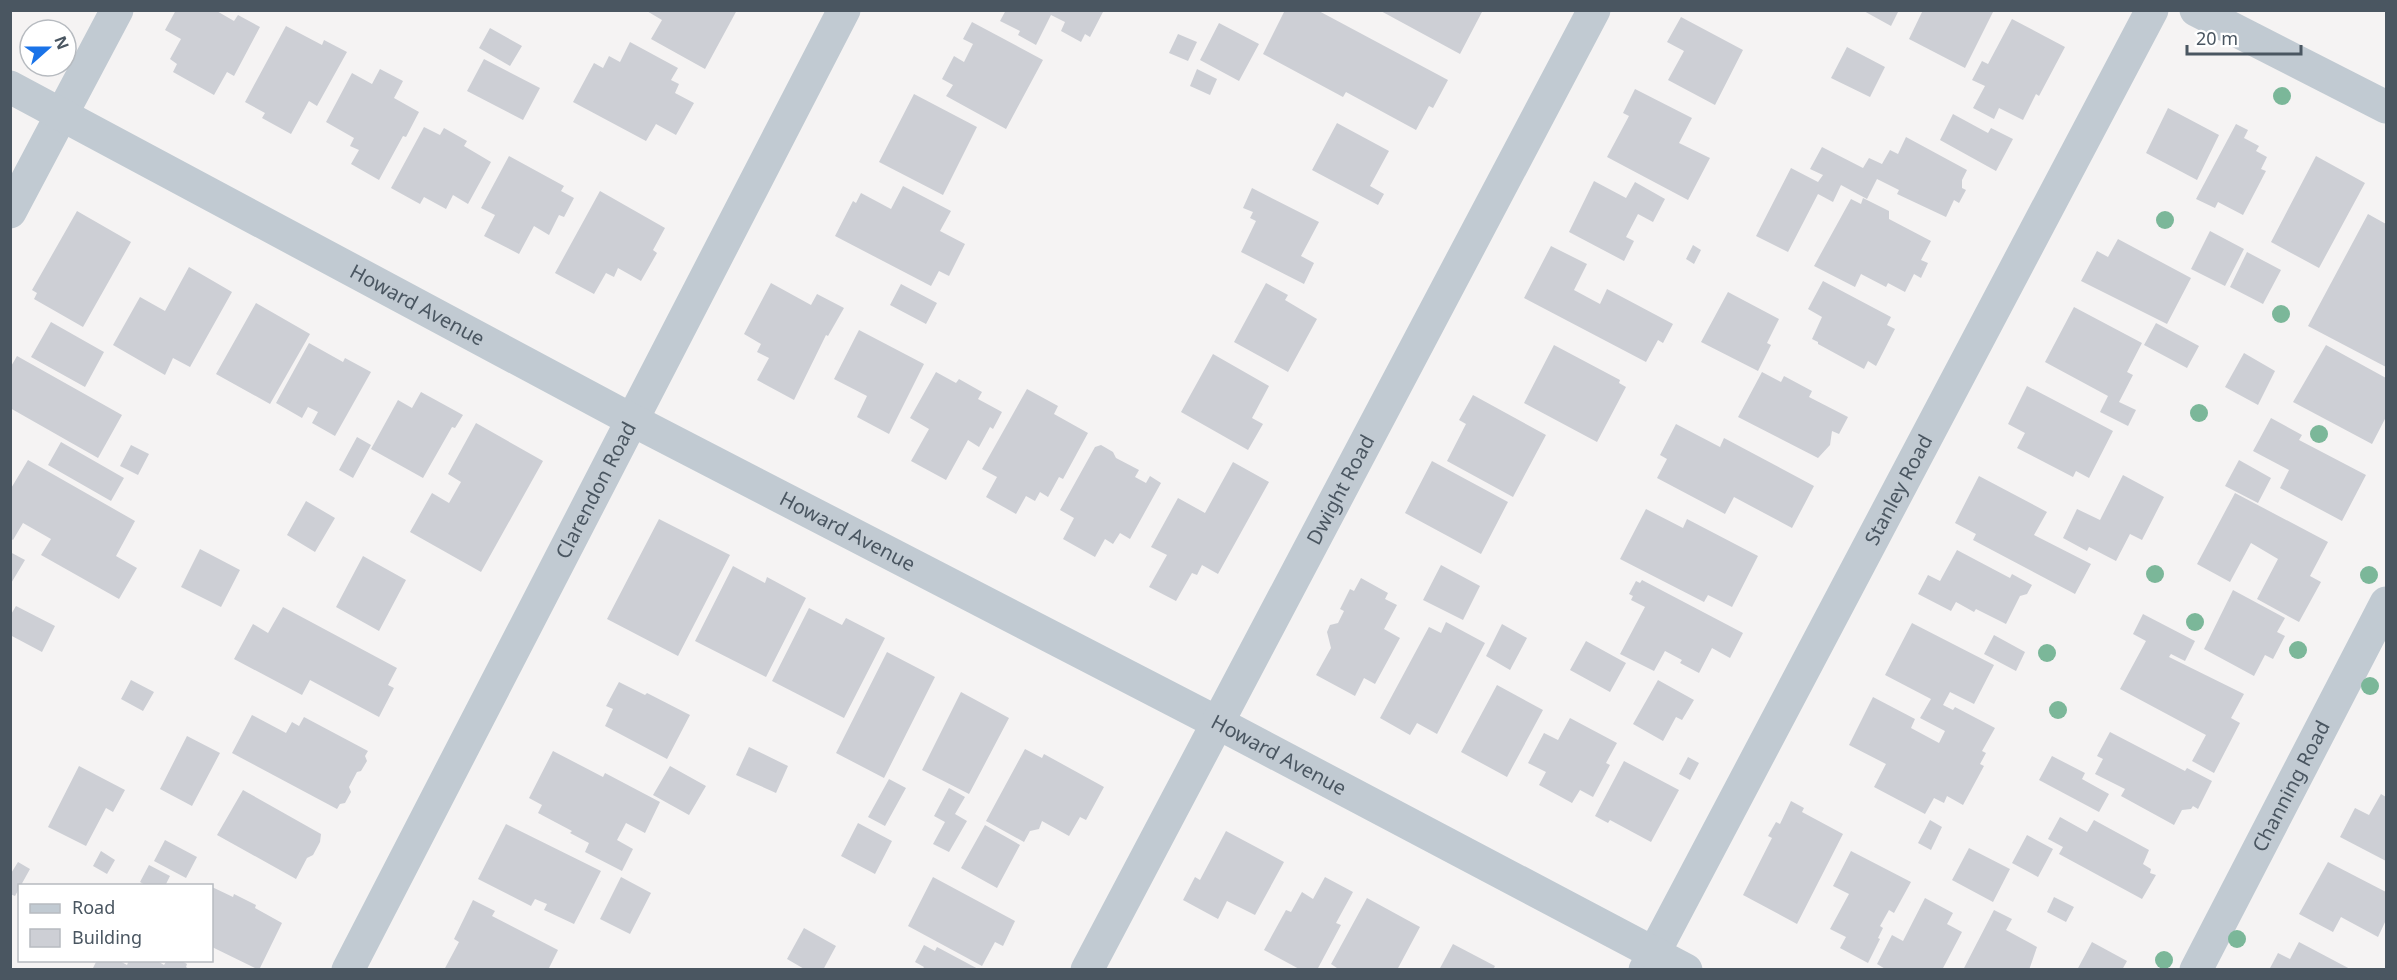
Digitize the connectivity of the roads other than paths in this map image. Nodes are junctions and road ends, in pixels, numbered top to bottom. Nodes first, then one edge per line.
1 (117, 10) edge
2 (844, 10) edge
3 (1594, 10) edge
4 (2152, 10) edge
5 (2196, 10) edge
6 (10, 87) edge
7 (2386, 107) edge
8 (62, 114) junction
9 (10, 212) edge
10 (632, 420) junction
11 (2386, 603) edge
12 (1218, 723) junction
13 (1649, 961) edge
14 (348, 969) edge
15 (1087, 969) edge
16 (1686, 969) edge
17 (2196, 969) edge

1 - 8 street
2 - 10 street, Clarendon Road
3 - 12 street, Dwight Road
4 - 13 street, Stanley Road
5 - 7 street
6 - 8 street, Howard Avenue
8 - 9 street
8 - 10 street, Howard Avenue
10 - 12 street, Howard Avenue
10 - 14 street, Clarendon Road
11 - 17 street, Channing Road
12 - 13 street, Howard Avenue
12 - 15 street, Dwight Road
13 - 16 street, Howard Avenue

